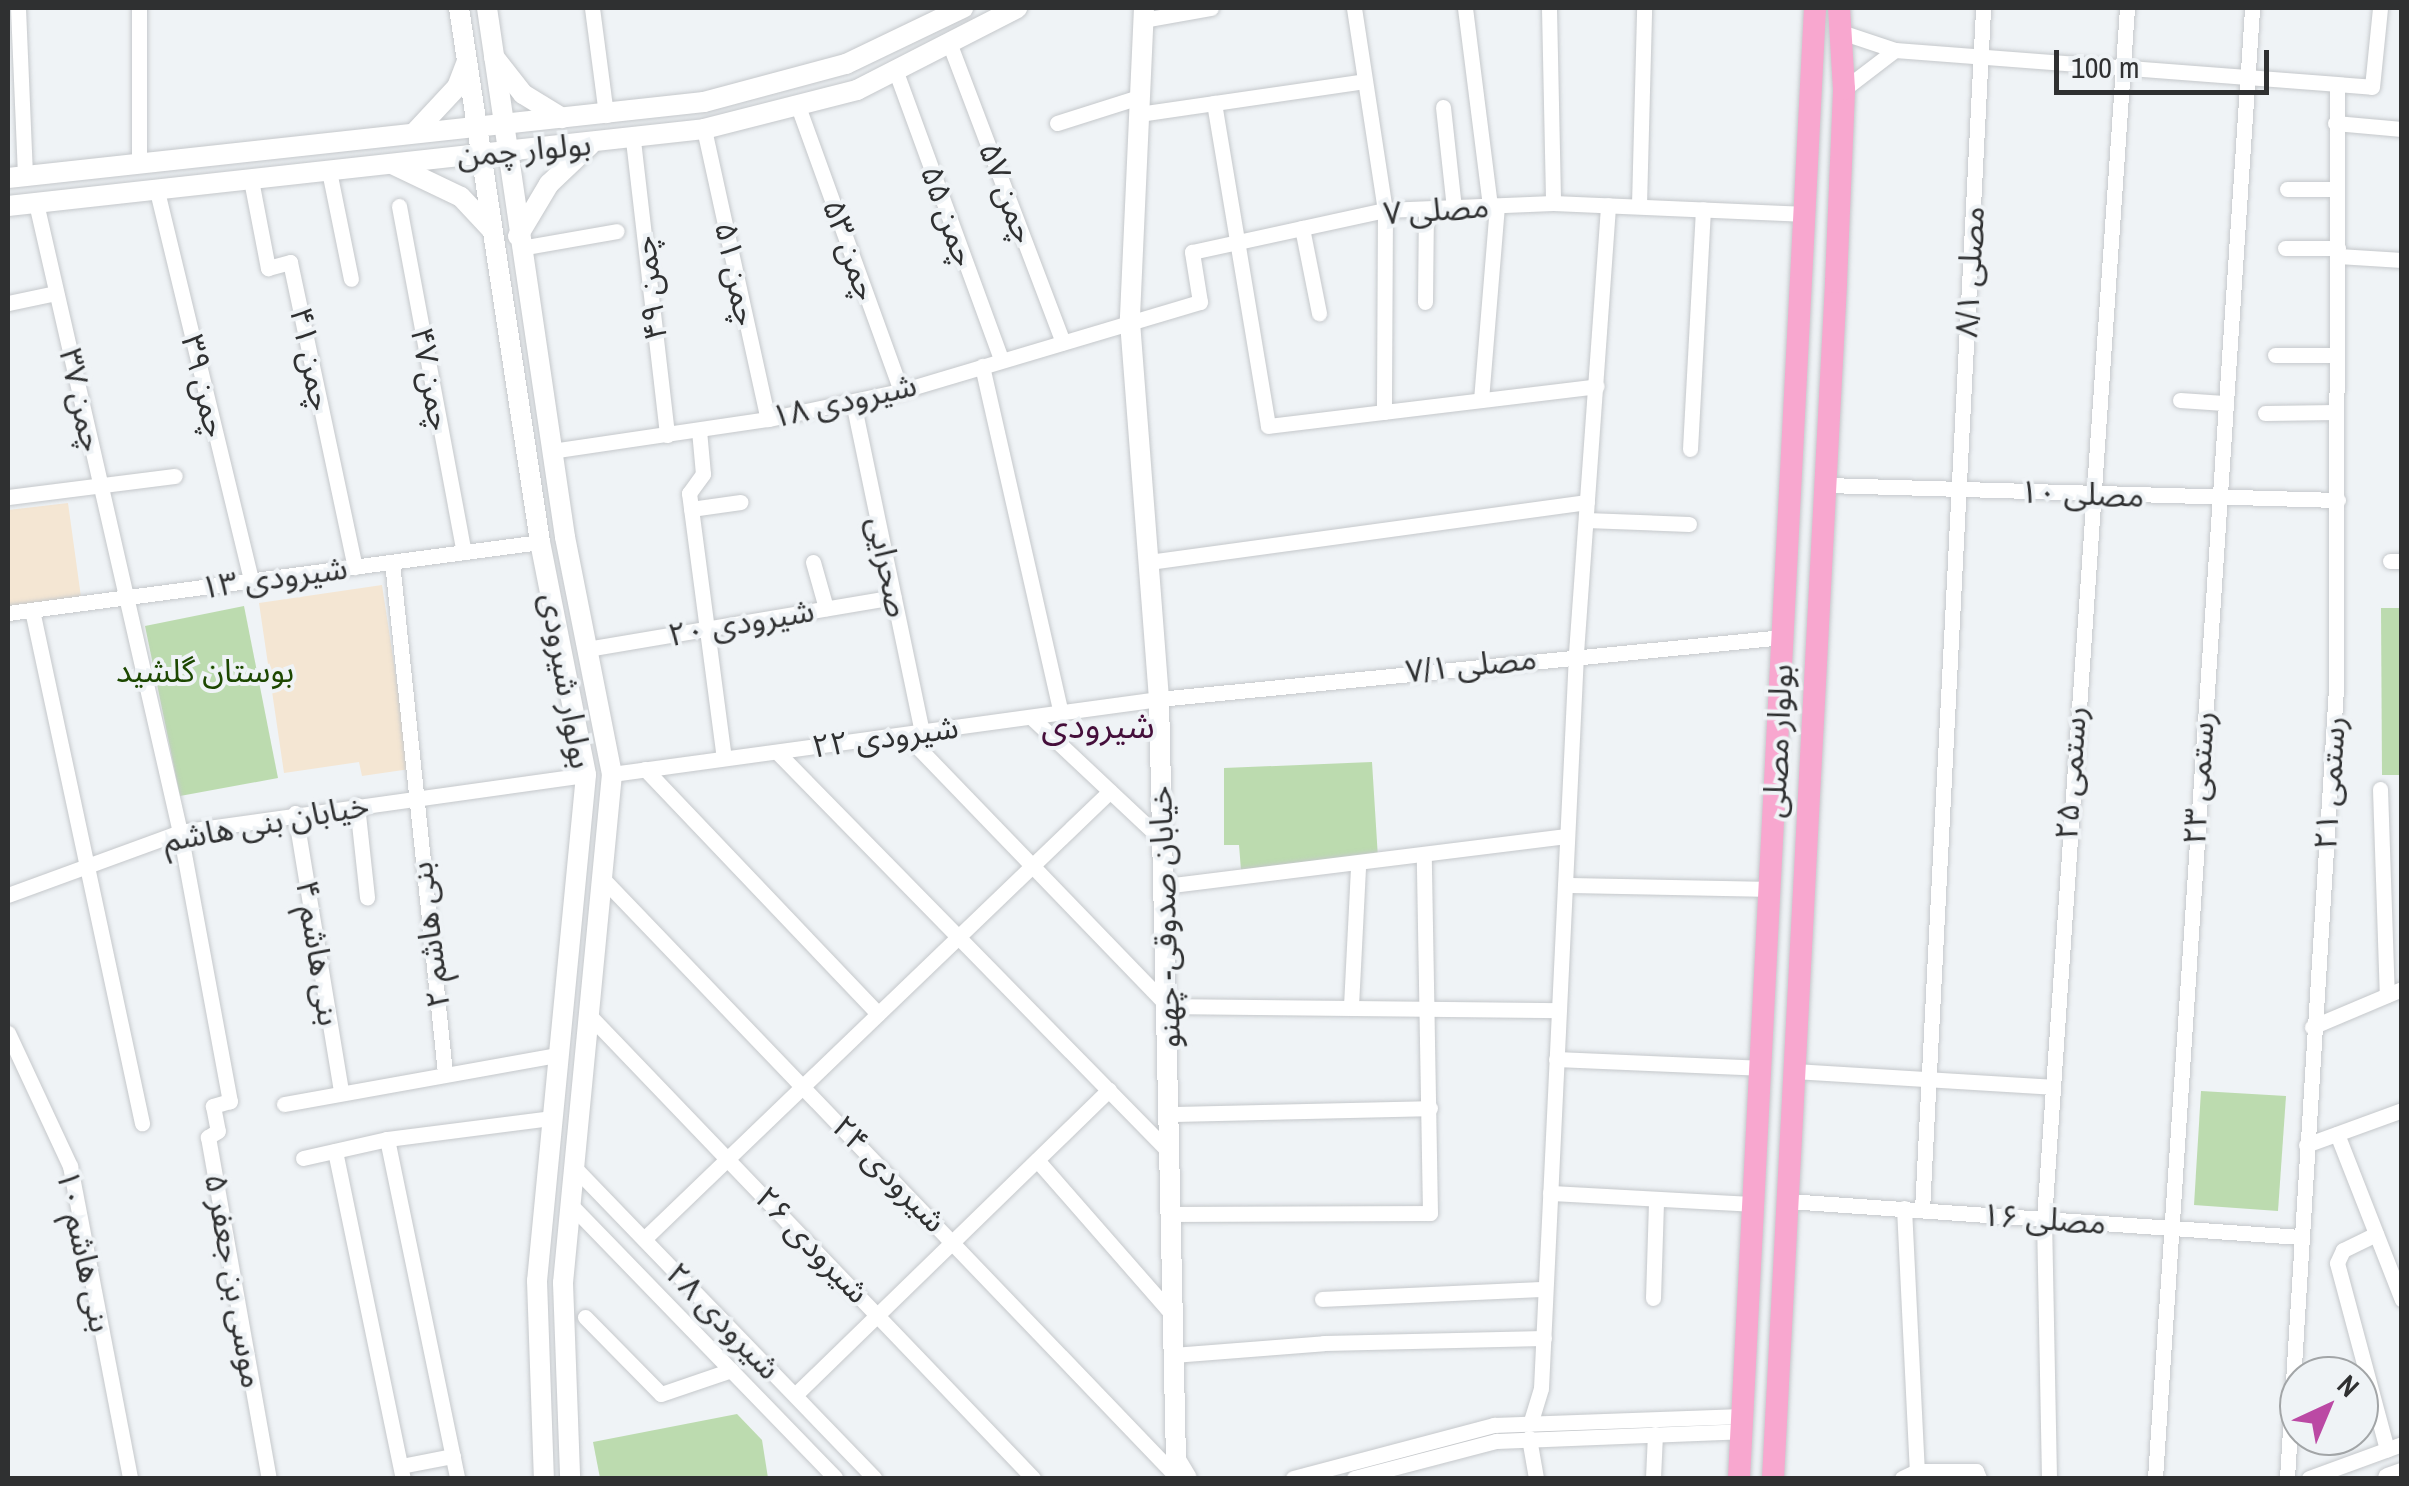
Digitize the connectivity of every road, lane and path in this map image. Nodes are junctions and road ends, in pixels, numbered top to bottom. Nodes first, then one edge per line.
1 (18, 8) edge
2 (139, 8) edge
3 (459, 8) edge
4 (487, 8) edge
5 (592, 8) edge
6 (1017, 8) edge
7 (1211, 8) edge
8 (1354, 8) edge
9 (1465, 8) edge
10 (1549, 8) edge
11 (1644, 8) edge
12 (1815, 8) edge
13 (1984, 8) edge
14 (2127, 8) edge
15 (2252, 8) edge
16 (2380, 8) edge
17 (951, 10) edge
18 (1144, 14) edge
19 (1839, 19) edge
20 (950, 45) junction
21 (1895, 50) junction
22 (1981, 54) junction
23 (494, 57) junction
24 (467, 61) junction
25 (2123, 68) junction
26 (896, 72) junction
27 (2247, 78) junction
28 (1365, 81) junction
29 (2336, 86) junction
30 (1844, 89) junction
31 (1214, 103) junction
32 (1139, 106) junction
33 (1443, 108) dead end
34 (799, 109) junction
35 (606, 115) junction
36 (562, 118) junction
37 (502, 121) junction
38 (1057, 123) dead end
39 (2335, 123) junction
40 (476, 124) junction
41 (704, 129) junction
42 (2402, 129) edge
43 (415, 132) junction
44 (633, 140) junction
45 (592, 144) junction
46 (505, 151) junction
47 (480, 153) junction
48 (139, 164) junction
49 (390, 164) junction
50 (329, 171) junction
51 (16, 177) edge
52 (251, 180) junction
53 (2287, 189) dead end
54 (2338, 190) junction
55 (157, 191) junction
56 (1553, 203) junction
57 (36, 204) junction
58 (1608, 205) junction
59 (1638, 205) junction
60 (8, 206) edge
61 (399, 206) dead end
62 (1494, 206) junction
63 (1426, 208) junction
64 (1454, 208) junction
65 (1703, 209) junction
66 (1385, 210) junction
67 (1807, 214) junction
68 (1302, 228) junction
69 (491, 229) junction
70 (617, 231) dead end
71 (519, 242) junction
72 (1237, 242) junction
73 (2285, 248) dead end
74 (2338, 252) junction
75 (2402, 260) edge
76 (351, 279) dead end
77 (1804, 280) junction
78 (1836, 282) junction
79 (56, 293) junction
80 (1425, 302) dead end
81 (8, 303) edge
82 (1319, 313) dead end
83 (1130, 322) junction
84 (1063, 342) junction
85 (2275, 355) dead end
86 (2336, 355) junction
87 (1001, 359) junction
88 (982, 366) junction
89 (1596, 386) junction
90 (900, 391) junction
91 (1482, 400) junction
92 (2180, 400) dead end
93 (853, 402) junction
94 (2224, 402) junction
95 (1384, 412) junction
96 (2336, 412) junction
97 (2265, 413) dead end
98 (768, 419) junction
99 (699, 430) junction
100 (667, 435) junction
101 (1690, 449) dead end
102 (551, 450) junction
103 (175, 476) dead end
104 (1826, 485) junction
105 (100, 486) junction
106 (1958, 489) junction
107 (2089, 494) junction
108 (8, 497) edge
109 (2216, 498) junction
110 (2338, 500) junction
111 (741, 502) dead end
112 (1587, 502) junction
113 (691, 509) junction
114 (1586, 520) junction
115 (1689, 524) dead end
116 (540, 542) junction
117 (464, 552) junction
118 (392, 562) junction
119 (813, 562) dead end
120 (1149, 562) junction
121 (355, 566) junction
122 (252, 580) junction
123 (894, 596) junction
124 (126, 597) junction
125 (826, 608) junction
126 (32, 610) junction
127 (8, 613) edge
128 (706, 628) junction
129 (1784, 636) junction
130 (587, 649) junction
131 (1576, 653) junction
132 (1158, 699) junction
133 (1061, 712) junction
134 (1031, 717) junction
135 (914, 734) junction
136 (777, 752) junction
137 (724, 758) junction
138 (645, 769) junction
139 (586, 774) junction
140 (612, 774) junction
141 (2380, 788) dead end
142 (1110, 791) junction
143 (414, 798) junction
144 (357, 805) junction
145 (294, 814) junction
146 (180, 832) junction
147 (1565, 836) junction
148 (1164, 842) junction
149 (1424, 856) junction
150 (88, 866) junction
151 (1032, 866) junction
152 (1358, 866) junction
153 (602, 878) junction
154 (1565, 885) junction
155 (1165, 886) junction
156 (1766, 889) junction
157 (8, 895) edge
158 (367, 897) dead end
159 (958, 937) junction
160 (2397, 992) edge
161 (1429, 1004) junction
162 (1168, 1006) junction
163 (1352, 1006) junction
164 (1558, 1010) junction
165 (588, 1014) junction
166 (878, 1014) junction
167 (2312, 1027) junction
168 (8, 1033) edge
169 (556, 1055) junction
170 (1556, 1059) junction
171 (1759, 1068) junction
172 (1794, 1072) junction
173 (446, 1073) junction
174 (1930, 1078) junction
175 (804, 1086) junction
176 (2052, 1087) junction
177 (1109, 1090) junction
178 (341, 1092) junction
179 (230, 1101) joint
180 (284, 1104) dead end
181 (1430, 1108) junction
182 (2402, 1110) edge
183 (1171, 1114) junction
184 (551, 1118) junction
185 (142, 1122) dead end
186 (2337, 1134) junction
187 (387, 1140) junction
188 (2306, 1145) junction
189 (336, 1151) junction
190 (1171, 1154) junction
191 (303, 1158) dead end
192 (728, 1158) junction
193 (1037, 1160) junction
194 (572, 1165) junction
195 (1550, 1193) junction
196 (1656, 1201) junction
197 (1788, 1201) junction
198 (568, 1202) junction
199 (1753, 1204) junction
200 (1913, 1209) junction
201 (1171, 1214) junction
202 (2044, 1218) junction
203 (2171, 1228) junction
204 (2376, 1234) junction
205 (2300, 1237) junction
206 (644, 1239) junction
207 (954, 1241) junction
208 (1545, 1289) junction
209 (1653, 1298) dead end
210 (1322, 1299) dead end
211 (2402, 1300) edge
212 (878, 1314) junction
213 (1172, 1314) junction
214 (584, 1316) dead end
215 (1544, 1338) junction
216 (1173, 1355) junction
217 (730, 1370) junction
218 (795, 1395) junction
219 (1776, 1413) junction
220 (1531, 1421) junction
221 (1742, 1423) junction
222 (1655, 1434) junction
223 (1528, 1438) junction
224 (2394, 1446) edge
225 (453, 1456) junction
226 (402, 1472) edge
227 (1176, 1472) edge
228 (2402, 1473) edge
229 (1910, 1475) edge
230 (1365, 1477) edge
231 (130, 1478) edge
232 (269, 1478) edge
233 (457, 1478) edge
234 (544, 1478) edge
235 (570, 1478) edge
236 (835, 1478) edge
237 (874, 1478) edge
238 (1032, 1478) edge
239 (1293, 1478) edge
240 (1536, 1478) edge
241 (1653, 1478) edge
242 (1739, 1478) edge
243 (1773, 1478) edge
244 (1979, 1478) edge
245 (2049, 1478) edge
246 (2155, 1478) edge
247 (2287, 1478) edge
248 (2309, 1478) edge
249 (2388, 1478) edge

1 - 51 street
2 - 48 street
3 - 24 main road, بولوار شیرودی
4 - 23 main road, بولوار شیرودی
5 - 35 street
6 - 20 main road, بولوار چمن
7 - 18 street
8 - 28 street
9 - 62 street
10 - 56 street
11 - 59 street
12 - 67 main road, بولوار مصلی
13 - 22 street, مصلی ۸/۱
14 - 25 street, رستمی ۲۵
15 - 27 street, رستمی ۲۳
16 - 29 street
17 - 35 main road, بولوار چمن
18 - 32 main road, خیابان صدوقی- چهنو
19 - 21 street
19 - 30 main road, بولوار مصلی
20 - 26 main road, بولوار چمن
20 - 84 street, چمن ۵۷
21 - 22 street
21 - 30 street
22 - 25 street
22 - 106 street, مصلی ۸/۱
23 - 36 main road
23 - 37 main road, بولوار شیرودی
24 - 40 main road, بولوار شیرودی
24 - 43 main road
25 - 27 street
25 - 107 street, رستمی ۲۵
26 - 34 main road, بولوار چمن
26 - 87 street, چمن ۵۵
27 - 29 street
27 - 94 street, رستمی ۲۳
28 - 31 street
28 - 66 street
29 - 39 street, رستمی ۲۱
30 - 78 main road, بولوار مصلی
31 - 32 street
31 - 72 street
32 - 38 street
32 - 83 main road, خیابان صدوقی- چهنو
33 - 64 street
34 - 41 main road, بولوار چمن
34 - 90 street, چمن ۵۳
35 - 36 main road, بولوار چمن
36 - 37 main road, بولوار چمن
37 - 40 main road, بولوار چمن
37 - 46 main road, بولوار شیرودی
39 - 42 street
39 - 54 street, رستمی ۲۱
40 - 43 main road, بولوار چمن
40 - 47 main road, بولوار شیرودی
41 - 44 main road, بولوار چمن
41 - 98 street, چمن ۵۱
43 - 48 main road, بولوار چمن
44 - 45 main road, بولوار چمن
44 - 100 street, چمن ۴۹
45 - 46 main road, بولوار چمن
45 - 71 main road
46 - 47 main road, بولوار چمن
46 - 71 main road, بولوار شیرودی
47 - 49 main road, بولوار چمن
47 - 69 main road, بولوار شیرودی
48 - 51 main road, بولوار چمن
49 - 50 main road, بولوار چمن
49 - 69 main road
50 - 52 main road, بولوار چمن
50 - 76 street
52 - 55 main road, بولوار چمن
52 - 121 street, چمن ۴۱
53 - 54 street
54 - 74 street, رستمی ۲۱
55 - 57 main road, بولوار چمن
55 - 122 street, چمن ۳۹
56 - 58 street, مصلی ۷
56 - 62 street, مصلی ۷
57 - 60 main road, بولوار چمن
57 - 79 street, چمن ۳۷
58 - 59 street, مصلی ۷
58 - 89 street
59 - 65 street, مصلی ۷
61 - 117 street, چمن ۴۷
62 - 64 street, مصلی ۷
62 - 91 street
63 - 64 street, مصلی ۷
63 - 66 street, مصلی ۷
63 - 80 street
65 - 67 street, مصلی ۷
65 - 101 street
66 - 68 street, مصلی ۷
66 - 95 street
67 - 77 main road, بولوار مصلی
68 - 72 street, مصلی ۷
68 - 82 street
69 - 116 main road, بولوار شیرودی
70 - 71 street
71 - 102 main road, بولوار شیرودی
72 - 83 street, مصلی ۷
72 - 95 street
73 - 74 street
74 - 75 street
74 - 86 street, رستمی ۲۱
77 - 78 main road
77 - 129 main road, بولوار مصلی
78 - 104 main road, بولوار مصلی
79 - 81 street
79 - 105 street, چمن ۳۷
83 - 84 street, شیرودی ۱۸
83 - 120 main road, خیابان صدوقی- چهنو
84 - 87 street, شیرودی ۱۸
85 - 86 street
86 - 96 street, رستمی ۲۱
87 - 88 street, شیرودی ۱۸
88 - 90 street, شیرودی ۱۸
88 - 133 street
89 - 91 street
89 - 112 street
90 - 93 street, شیرودی ۱۸
91 - 95 street
92 - 94 street
93 - 98 street, شیرودی ۱۸
93 - 123 street, صحرایی
94 - 109 street, رستمی ۲۳
96 - 97 street
96 - 110 street, رستمی ۲۱
98 - 99 street, شیرودی ۱۸
99 - 100 street, شیرودی ۱۸
99 - 113 street
100 - 102 street, شیرودی ۱۸
102 - 130 main road, بولوار شیرودی
103 - 105 street
104 - 106 street, مصلی ۱۰
104 - 172 main road, بولوار مصلی
105 - 108 street
105 - 124 street, چمن ۳۷
106 - 107 street, مصلی ۱۰
106 - 174 street, مصلی ۸/۱
107 - 109 street, مصلی ۱۰
107 - 176 street, رستمی ۲۵
109 - 110 street, مصلی ۱۰
109 - 203 street, رستمی ۲۳
110 - 167 street, رستمی ۲۱
111 - 113 street
112 - 114 street
112 - 120 street
113 - 128 street
114 - 115 street
114 - 131 street
116 - 117 street, شیرودی ۱۳
116 - 139 main road, بولوار شیرودی
117 - 118 street, شیرودی ۱۳
118 - 121 street, شیرودی ۱۳
118 - 143 street, بنی هاشم ۲
119 - 125 street
120 - 132 main road, خیابان صدوقی- چهنو
121 - 122 street, شیرودی ۱۳
122 - 124 street, شیرودی ۱۳
123 - 125 street, شیرودی ۲۰
123 - 135 street, صحرایی
124 - 126 street, شیرودی ۱۳
124 - 146 street, چمن ۳۷
125 - 128 street, شیرودی ۲۰
126 - 127 street, شیرودی ۱۳
126 - 150 street
128 - 130 street, شیرودی ۲۰
128 - 137 street
129 - 131 street, مصلی ۷/۱
129 - 156 main road, بولوار مصلی
130 - 140 main road, بولوار شیرودی
131 - 132 street, مصلی ۷/۱
131 - 147 street
132 - 133 street, شیرودی ۲۲
132 - 148 main road, خیابان صدوقی- چهنو
133 - 134 street, شیرودی ۲۲
134 - 135 street, شیرودی ۲۲
134 - 142 street
135 - 136 street, شیرودی ۲۲
135 - 151 street
136 - 137 street, شیرودی ۲۲
136 - 159 street
137 - 138 street, شیرودی ۲۲
138 - 140 street, شیرودی ۲۲
138 - 166 street
139 - 143 street, خیابان بنی هاشم
139 - 169 main road, بولوار شیرودی
140 - 153 main road, بولوار شیرودی
141 - 160 street
142 - 148 street
142 - 151 street
143 - 144 street, خیابان بنی هاشم
143 - 173 street, بنی هاشم ۲
144 - 145 street, خیابان بنی هاشم
144 - 158 street
145 - 146 street, خیابان بنی هاشم
145 - 178 street, بنی هاشم ۴
146 - 150 street, خیابان بنی هاشم
146 - 179 street, چمن ۳۷
147 - 149 street
147 - 154 street
148 - 155 main road, خیابان صدوقی- چهنو
149 - 152 street
149 - 161 street
150 - 157 street, خیابان بنی هاشم
150 - 185 street
151 - 159 street
151 - 162 street
152 - 155 street
152 - 163 street
153 - 165 main road, بولوار شیرودی
153 - 175 street, شیرودی ۲۴
154 - 156 street
154 - 164 street
155 - 162 main road, خیابان صدوقی- چهنو
156 - 171 main road, بولوار مصلی
159 - 166 street
159 - 177 street
160 - 167 street
161 - 163 street
161 - 164 street
161 - 181 street
162 - 163 street
162 - 183 main road, خیابان صدوقی- چهنو
164 - 170 street
165 - 192 street, شیرودی ۲۶
165 - 194 main road, بولوار شیرودی
166 - 175 street
167 - 188 street, رستمی ۲۱
168 - 231 street, بنی هاشم ۱۰
169 - 173 street
169 - 184 main road, بولوار شیرودی
170 - 171 street
170 - 195 street
171 - 199 main road, بولوار مصلی
172 - 174 street
172 - 197 main road, بولوار مصلی
173 - 178 street
174 - 176 street
174 - 200 street, مصلی ۸/۱
175 - 192 street
175 - 207 street, شیرودی ۲۴
176 - 202 street, رستمی ۲۵
177 - 190 street
177 - 193 street
178 - 180 street
179 - 232 street, موسی بن جعفر ۵
181 - 183 street
181 - 201 street
182 - 186 street
183 - 190 main road, خیابان صدوقی- چهنو
184 - 187 street
184 - 234 main road, بولوار شیرودی
186 - 188 street
186 - 204 street
187 - 189 street
187 - 225 street
188 - 205 street, رستمی ۲۱
189 - 191 street
189 - 226 street
190 - 201 main road, خیابان صدوقی- چهنو
192 - 206 street
192 - 212 street, شیرودی ۲۶
193 - 207 street
193 - 213 street
194 - 198 main road, بولوار شیرودی
194 - 206 street, شیرودی ۲۸
195 - 196 street
195 - 208 street
196 - 199 street
196 - 209 street
197 - 200 street, مصلی ۱۶
197 - 219 main road, بولوار مصلی
198 - 217 street, شیرودی ۲۸
198 - 235 main road, بولوار شیرودی
199 - 221 main road, بولوار مصلی
200 - 202 street, مصلی ۱۶
200 - 229 street, مصلی ۸/۱
201 - 213 main road, خیابان صدوقی- چهنو
202 - 203 street, مصلی ۱۶
202 - 245 street, رستمی ۲۵
203 - 205 street, مصلی ۱۶
203 - 246 street, رستمی ۲۳
204 - 211 street
204 - 224 street
205 - 247 street, رستمی ۲۱
206 - 218 street, شیرودی ۲۸
207 - 212 street
207 - 227 street, شیرودی ۲۴
208 - 210 street
208 - 215 street
212 - 218 street
212 - 238 street, شیرودی ۲۶
213 - 216 main road, خیابان صدوقی- چهنو
214 - 217 street
215 - 216 street
215 - 220 street
216 - 227 main road, خیابان صدوقی- چهنو
217 - 236 street, شیرودی ۲۸
218 - 237 street, شیرودی ۲۸
219 - 221 main road
219 - 243 main road, بولوار مصلی
220 - 221 street
220 - 239 street
221 - 222 street
221 - 242 main road, بولوار مصلی
222 - 223 street
222 - 241 street
223 - 230 street
223 - 240 street
224 - 248 street
225 - 226 street
225 - 233 street
228 - 249 main road
229 - 244 street

